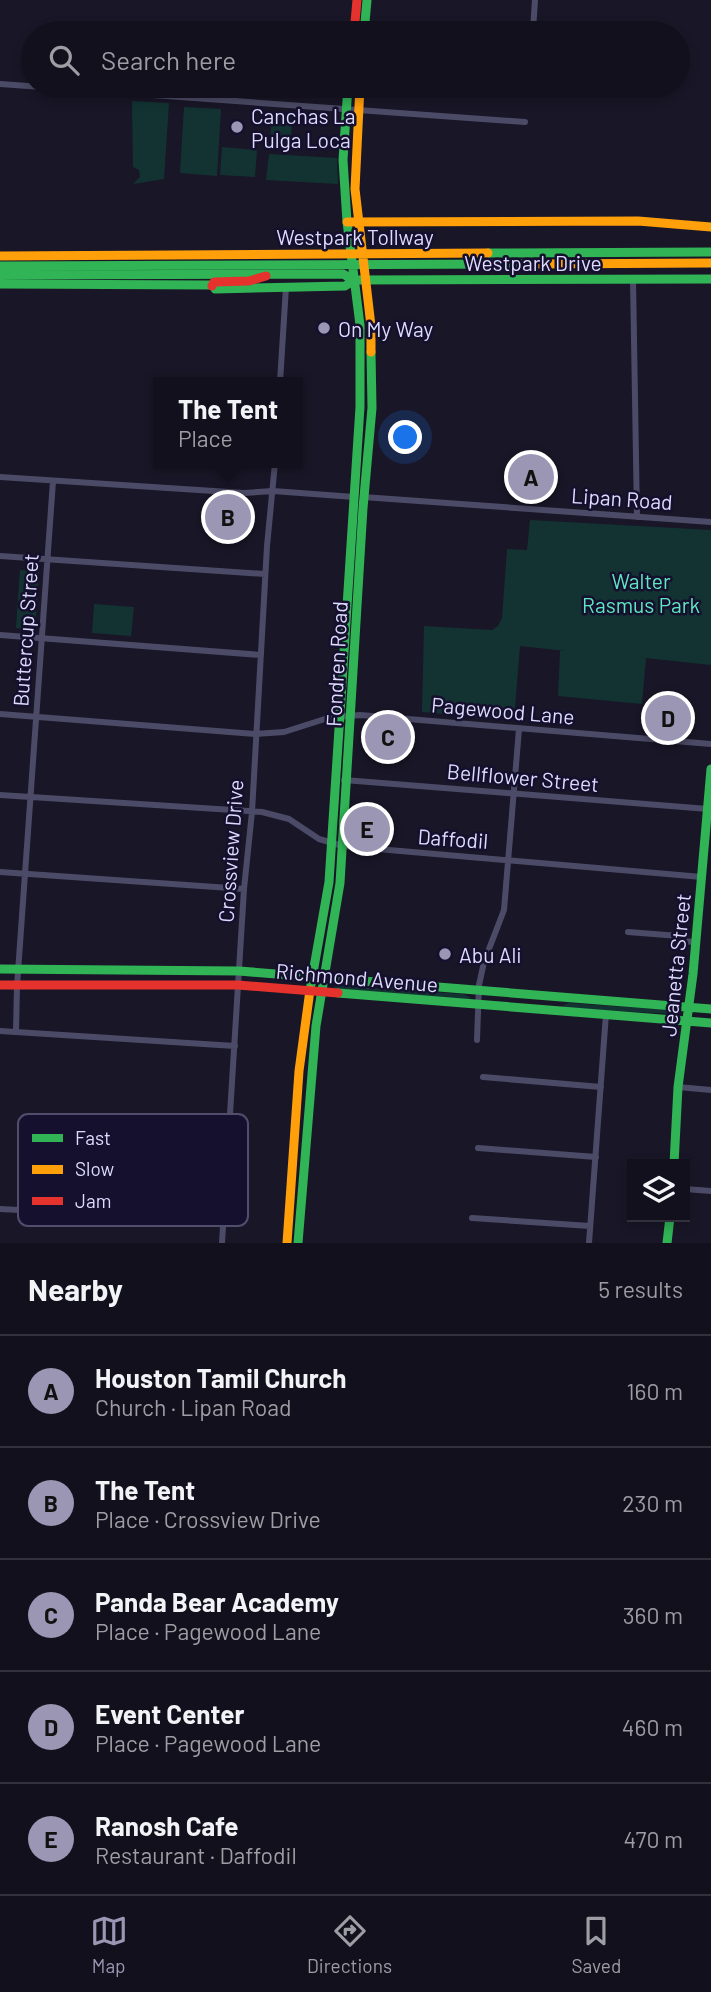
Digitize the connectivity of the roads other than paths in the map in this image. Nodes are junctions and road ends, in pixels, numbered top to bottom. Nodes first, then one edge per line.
1 (357, 0) edge
2 (367, 0) edge
3 (535, 0) edge
4 (355, 21) edge
5 (365, 21) edge
6 (534, 21) edge
7 (0, 84) edge
8 (21, 85) edge
9 (202, 98) edge
10 (347, 98) edge
11 (359, 98) edge
12 (346, 108) junction
13 (359, 109) junction
14 (526, 122) dead end
15 (347, 222) junction
16 (358, 222) junction
17 (711, 227) edge
18 (711, 252) edge
19 (0, 256) edge
20 (711, 263) edge
21 (0, 265) edge
22 (274, 273) junction
23 (131, 274) junction
24 (0, 275) edge
25 (633, 279) junction
26 (711, 279) edge
27 (360, 280) junction
28 (0, 286) edge
29 (215, 287) junction
30 (286, 287) junction
31 (360, 340) junction
32 (372, 340) junction
33 (280, 377) edge
34 (360, 407) junction
35 (372, 408) junction
36 (274, 468) edge
37 (0, 477) edge
38 (52, 481) junction
39 (272, 491) junction
40 (358, 497) junction
41 (637, 517) junction
42 (711, 522) edge
43 (0, 556) edge
44 (47, 559) junction
45 (265, 574) junction
46 (353, 574) junction
47 (0, 635) edge
48 (42, 638) junction
49 (343, 642) junction
50 (354, 644) junction
51 (261, 655) junction
52 (0, 714) edge
53 (340, 716) junction
54 (351, 716) junction
55 (37, 717) junction
56 (519, 729) junction
57 (255, 733) junction
58 (711, 744) edge
59 (711, 769) edge
60 (335, 779) junction
61 (347, 780) junction
62 (514, 793) junction
63 (0, 794) edge
64 (31, 797) junction
65 (708, 809) junction
66 (251, 812) junction
67 (330, 844) junction
68 (343, 846) junction
69 (509, 860) junction
70 (0, 872) edge
71 (27, 874) junction
72 (702, 877) junction
73 (244, 889) junction
74 (628, 933) dead end
75 (696, 942) junction
76 (0, 969) edge
77 (19, 971) junction
78 (93, 971) junction
79 (166, 971) junction
80 (239, 971) junction
81 (313, 977) junction
82 (324, 978) junction
83 (0, 985) edge
84 (238, 985) junction
85 (17, 986) junction
86 (166, 986) junction
87 (93, 987) junction
88 (479, 990) junction
89 (310, 992) junction
90 (321, 992) junction
91 (478, 1004) junction
92 (689, 1007) junction
93 (711, 1009) edge
94 (606, 1014) junction
95 (687, 1022) junction
96 (711, 1023) edge
97 (0, 1031) edge
98 (16, 1032) junction
99 (477, 1040) dead end
100 (235, 1046) junction
101 (483, 1077) dead end
102 (298, 1084) junction
103 (310, 1084) junction
104 (601, 1087) junction
105 (678, 1087) junction
106 (711, 1090) edge
107 (231, 1114) edge
108 (478, 1148) dead end
109 (596, 1157) junction
110 (674, 1159) edge
111 (292, 1175) junction
112 (303, 1176) junction
113 (690, 1189) edge
114 (711, 1191) edge
115 (0, 1209) edge
116 (18, 1210) edge
117 (472, 1218) dead end
118 (669, 1222) edge
119 (590, 1226) junction
120 (287, 1243) edge
121 (298, 1243) edge
122 (589, 1243) edge
123 (667, 1243) edge

1 - 4 main road
2 - 5 main road
3 - 6 street
7 - 8 street
9 - 12 street
10 - 12 main road, Fondren Road
11 - 13 main road, Fondren Road
12 - 13 street
12 - 15 main road, Fondren Road
13 - 14 street
13 - 16 main road, Fondren Road
15 - 16 main road
15 - 27 main road, Fondren Road
16 - 17 main road
16 - 27 main road, Fondren Road
18 - 19 main road, Westpark Tollway
20 - 21 main road, Westpark Tollway
21 - 23 main road
22 - 23 main road, Westpark Drive
22 - 27 main road, Westpark Drive
22 - 29 main road
23 - 24 main road, Westpark Drive
25 - 26 main road, Westpark Drive
25 - 27 main road, Westpark Drive
25 - 41 street
27 - 30 main road, Westpark Drive
27 - 31 main road, Fondren Road
27 - 32 main road, Fondren Road
28 - 29 main road, Westpark Drive
28 - 29 main road
29 - 30 main road, Westpark Drive
30 - 33 street
31 - 32 main road
31 - 34 main road, Fondren Road
32 - 35 main road, Fondren Road
34 - 35 main road
34 - 40 main road, Fondren Road
35 - 40 main road, Fondren Road
36 - 39 street, Crossview Drive
37 - 38 street, Lipan Road
38 - 39 street, Lipan Road
38 - 44 street, Buttercup Street
39 - 40 street, Lipan Road
39 - 45 street, Crossview Drive
40 - 41 street, Lipan Road
40 - 46 main road, Fondren Road
40 - 46 main road, Fondren Road
41 - 42 street, Lipan Road
43 - 44 street
44 - 45 street
44 - 48 street, Buttercup Street
45 - 51 street, Crossview Drive
46 - 49 main road, Fondren Road
46 - 50 main road, Fondren Road
47 - 48 street
48 - 51 street
48 - 55 street, Buttercup Street
49 - 50 main road
49 - 53 main road, Fondren Road
50 - 54 main road, Fondren Road
51 - 57 street, Crossview Drive
52 - 55 street, Pagewood Lane
53 - 54 street, Pagewood Lane
53 - 57 street, Pagewood Lane
53 - 60 main road, Fondren Road
54 - 56 street, Pagewood Lane
54 - 61 main road, Fondren Road
55 - 57 street, Pagewood Lane
55 - 64 street, Buttercup Street
56 - 58 street, Pagewood Lane
56 - 62 street
57 - 66 street, Crossview Drive
59 - 65 main road, Jeanetta Street
60 - 61 street, Bellflower Street
60 - 67 main road, Fondren Road
61 - 62 street, Bellflower Street
61 - 68 main road, Fondren Road
62 - 65 street, Bellflower Street
62 - 69 street
63 - 64 street, Daffodil
64 - 66 street, Daffodil
64 - 71 street, Buttercup Street
65 - 72 main road, Jeanetta Street
66 - 67 street, Daffodil
66 - 73 street, Crossview Drive
67 - 68 street, Daffodil
67 - 81 main road, Fondren Road
68 - 69 street, Daffodil
68 - 82 main road, Fondren Road
69 - 72 street, Daffodil
69 - 88 street
70 - 71 street
71 - 73 street
71 - 77 street, Buttercup Street
72 - 75 main road, Jeanetta Street
73 - 80 street, Crossview Drive
74 - 75 street
75 - 92 main road, Jeanetta Street
76 - 77 main road, Richmond Avenue
77 - 78 main road, Richmond Avenue
77 - 85 street, Buttercup Street
78 - 79 main road, Richmond Avenue
78 - 87 main road
79 - 80 main road, Richmond Avenue
79 - 86 main road
80 - 81 main road, Richmond Avenue
80 - 84 street, Crossview Drive
81 - 82 main road, Richmond Avenue
81 - 89 main road, Fondren Road
82 - 88 main road, Richmond Avenue
82 - 90 main road, Fondren Road
83 - 85 main road, Richmond Avenue
84 - 86 main road, Richmond Avenue
84 - 89 main road, Richmond Avenue
84 - 100 street, Crossview Drive
85 - 87 main road, Richmond Avenue
85 - 98 street, Buttercup Street
86 - 87 main road, Richmond Avenue
88 - 91 street
88 - 92 main road, Richmond Avenue
89 - 90 main road, Richmond Avenue
89 - 102 main road, Fondren Road
90 - 91 main road, Richmond Avenue
90 - 103 main road, Fondren Road
91 - 94 main road, Richmond Avenue
91 - 99 street
92 - 93 main road, Richmond Avenue
92 - 95 main road, Jeanetta Street
94 - 95 main road, Richmond Avenue
94 - 104 street
95 - 96 main road, Richmond Avenue
95 - 105 main road, Jeanetta Street
97 - 98 street
98 - 100 street
100 - 107 street, Crossview Drive
101 - 104 street
102 - 103 main road
102 - 111 main road, Fondren Road
103 - 112 main road, Fondren Road
104 - 109 street
105 - 106 street
105 - 110 main road, Jeanetta Street
108 - 109 street
109 - 119 street
111 - 112 main road
111 - 120 main road, Fondren Road
112 - 121 main road, Fondren Road
113 - 114 street
115 - 116 street
117 - 119 street
118 - 123 main road
119 - 122 street

